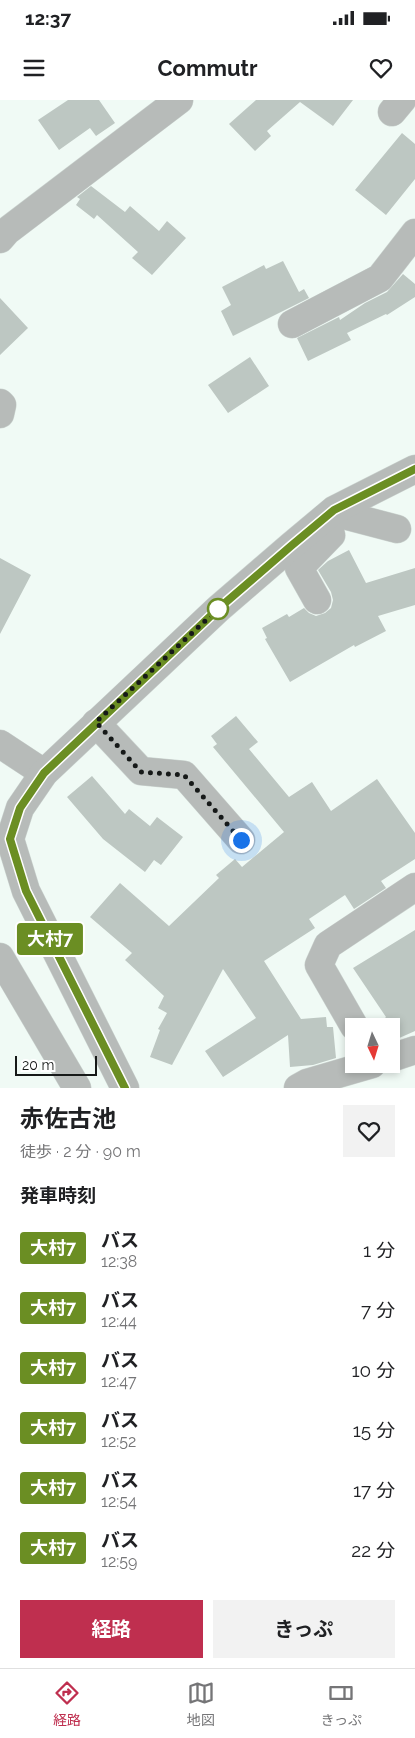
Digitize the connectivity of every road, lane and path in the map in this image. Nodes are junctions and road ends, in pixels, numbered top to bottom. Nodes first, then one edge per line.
1 (175, 102) edge
2 (415, 233) edge
3 (0, 239) edge
4 (292, 324) dead end
5 (0, 403) edge
6 (0, 414) edge
7 (415, 469) edge
8 (328, 515) junction
9 (397, 529) dead end
10 (317, 600) dead end
11 (96, 722) junction
12 (0, 744) edge
13 (44, 773) junction
14 (241, 840) dead end
15 (415, 887) edge
16 (0, 957) edge
17 (349, 1018) edge
18 (415, 1050) edge
19 (400, 1055) edge
20 (348, 1073) edge
21 (316, 1085) edge
22 (77, 1088) edge
23 (125, 1088) edge

1 - 3 street
2 - 4 street
5 - 6 street
7 - 8 street
8 - 9 street
8 - 10 street
8 - 11 street
11 - 13 street
11 - 14 street
12 - 13 street
13 - 23 street
15 - 17 street
16 - 22 street
18 - 19 street
20 - 21 street

